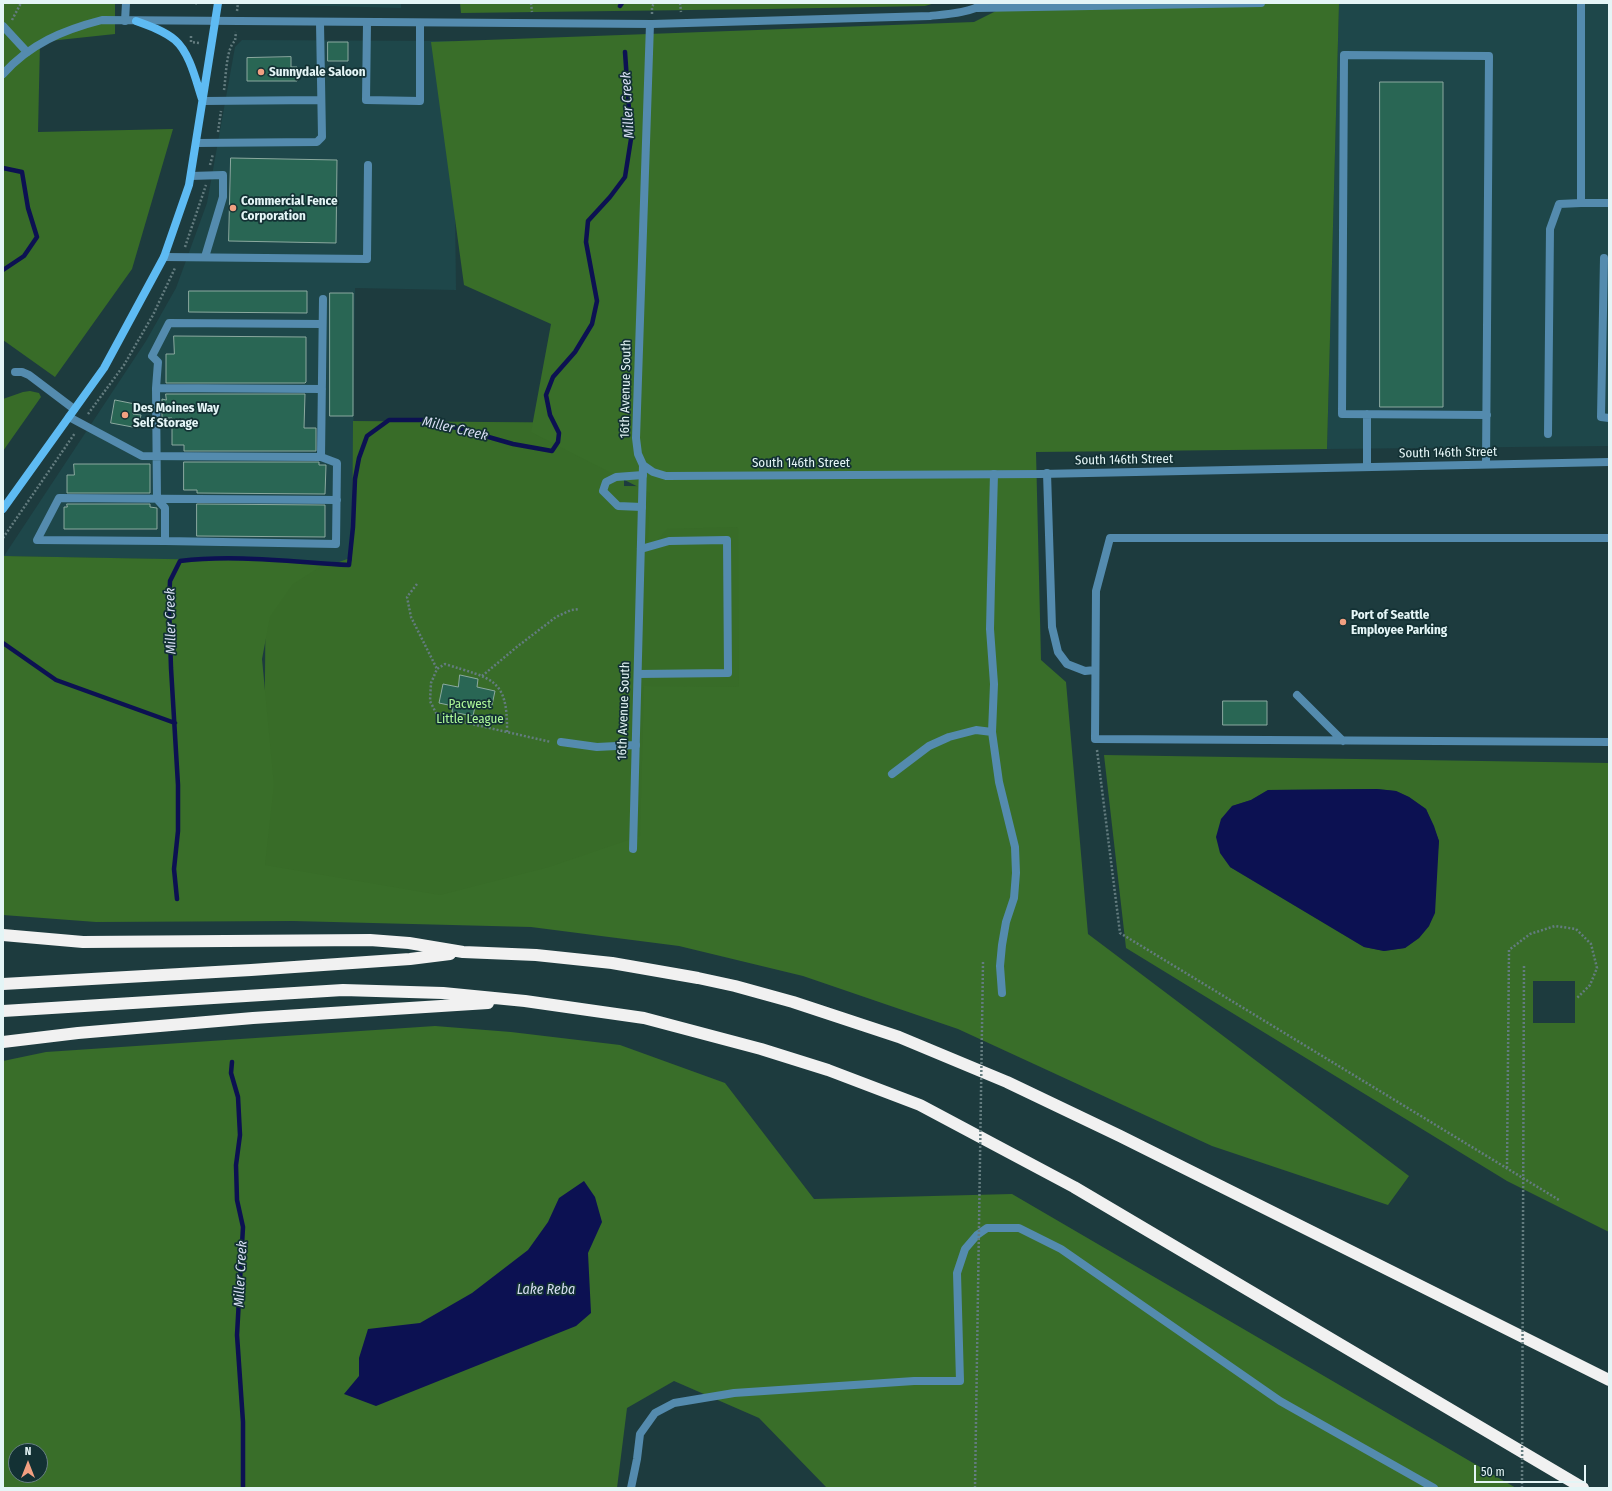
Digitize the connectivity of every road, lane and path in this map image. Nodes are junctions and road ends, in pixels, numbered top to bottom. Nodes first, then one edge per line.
1 (21, 3) edge
2 (126, 3) edge
3 (218, 3) edge
4 (986, 3) edge
5 (1261, 3) edge
6 (1580, 3) edge
7 (977, 8) junction
8 (12, 20) dead end
9 (125, 21) junction
10 (136, 21) junction
11 (216, 22) junction
12 (320, 23) junction
13 (367, 23) junction
14 (420, 23) junction
15 (650, 24) junction
16 (3, 26) edge
17 (192, 36) dead end
18 (200, 43) dead end
19 (27, 52) junction
20 (3, 74) edge
21 (203, 100) junction
22 (320, 100) junction
23 (196, 143) junction
24 (368, 165) dead end
25 (191, 176) junction
26 (1581, 203) junction
27 (1609, 203) edge
28 (164, 257) junction
29 (205, 257) junction
30 (1604, 258) dead end
31 (323, 299) dead end
32 (322, 324) junction
33 (15, 372) dead end
34 (156, 388) junction
35 (322, 390) junction
36 (74, 409) junction
37 (1367, 414) junction
38 (1487, 415) junction
39 (69, 417) junction
40 (1609, 418) edge
41 (1548, 434) dead end
42 (156, 456) junction
43 (321, 457) junction
44 (1609, 462) edge
45 (1486, 464) junction
46 (643, 465) junction
47 (1367, 467) junction
48 (1047, 473) junction
49 (994, 474) junction
50 (643, 475) junction
51 (157, 499) junction
52 (337, 500) junction
53 (642, 507) junction
54 (3, 509) edge
55 (1609, 538) edge
56 (165, 541) junction
57 (641, 549) junction
58 (417, 584) dead end
59 (579, 609) dead end
60 (437, 669) junction
61 (1096, 670) junction
62 (638, 674) junction
63 (482, 676) junction
64 (1297, 695) dead end
65 (507, 732) junction
66 (992, 732) junction
67 (1096, 739) junction
68 (1343, 741) junction
69 (561, 742) joint
70 (1609, 742) edge
71 (636, 745) junction
72 (892, 774) dead end
73 (633, 849) dead end
74 (3, 935) edge
75 (463, 952) junction
76 (983, 962) dead end
77 (1524, 964) dead end
78 (3, 984) edge
79 (1002, 993) dead end
80 (1576, 999) dead end
81 (525, 1001) junction
82 (3, 1011) edge
83 (3, 1042) edge
84 (1507, 1168) junction
85 (1559, 1200) dead end
86 (1609, 1380) edge
87 (631, 1488) edge
88 (975, 1488) edge
89 (1434, 1488) edge
90 (1522, 1488) edge
91 (1583, 1488) edge

1 - 8 path
2 - 9 street
3 - 11 main road
4 - 7 street
5 - 7 street
6 - 26 street
7 - 15 street
9 - 10 street
9 - 19 street
10 - 11 street
10 - 21 main road
11 - 12 street
11 - 21 main road
12 - 13 street
12 - 22 street
13 - 14 street
13 - 14 street
14 - 15 street
15 - 46 street, 16th Avenue South
16 - 19 street
17 - 18 path
19 - 20 street
21 - 22 street
21 - 23 main road
22 - 23 street
23 - 25 main road
24 - 29 street
25 - 28 main road
25 - 29 street
26 - 27 street
26 - 41 street
28 - 29 street
28 - 36 main road
30 - 40 street
31 - 32 street
32 - 34 street
32 - 35 street
33 - 36 street
34 - 35 street
34 - 42 street
35 - 43 street
36 - 39 main road
37 - 38 street
37 - 38 street
37 - 47 street
38 - 45 street
39 - 42 street
39 - 54 main road
42 - 43 street
42 - 51 street
43 - 52 street
44 - 45 street, South 146th Street
45 - 47 street, South 146th Street
46 - 49 street, South 146th Street
46 - 50 street, 16th Avenue South
47 - 48 street, South 146th Street
48 - 49 street, South 146th Street
48 - 61 street
49 - 66 street
50 - 53 street, 16th Avenue South
50 - 53 street
51 - 52 street
51 - 56 street
51 - 56 street
52 - 56 street
53 - 57 street, 16th Avenue South
55 - 61 street
57 - 62 street, 16th Avenue South
57 - 62 street
58 - 60 path
59 - 63 path
60 - 63 path
60 - 65 path
61 - 67 street
62 - 71 street, 16th Avenue South
63 - 65 path
64 - 68 street
65 - 69 path
66 - 72 street
66 - 79 street
67 - 68 street
67 - 84 path
68 - 70 street
69 - 71 street
71 - 73 street, 16th Avenue South
74 - 75 highway
75 - 78 highway
75 - 86 highway
76 - 88 path, bridge
77 - 90 path, bridge
80 - 84 path
81 - 82 highway
81 - 83 highway
81 - 91 highway
84 - 85 path
87 - 89 street

